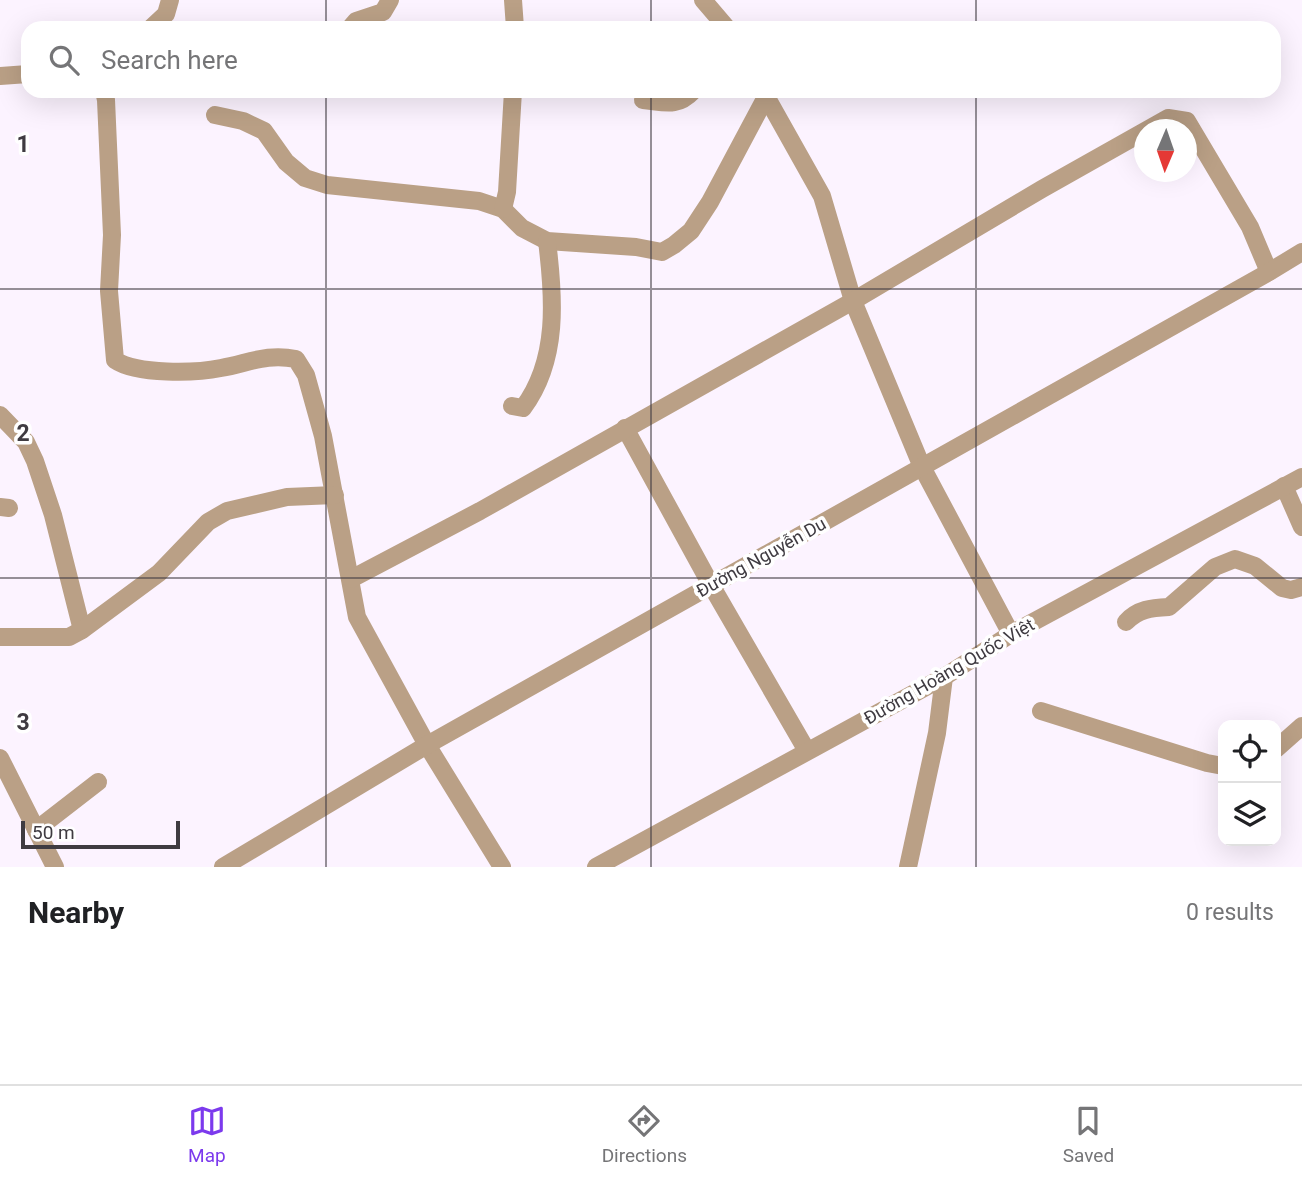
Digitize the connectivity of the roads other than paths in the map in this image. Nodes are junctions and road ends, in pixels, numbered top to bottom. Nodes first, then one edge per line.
1 (170, 0) edge
2 (390, 0) edge
3 (513, 0) edge
4 (703, 0) edge
5 (158, 21) edge
6 (356, 21) edge
7 (514, 21) edge
8 (721, 21) edge
9 (21, 74) edge
10 (0, 76) edge
11 (105, 98) edge
12 (513, 98) edge
13 (687, 98) edge
14 (763, 98) edge
15 (767, 98) edge
16 (643, 100) dead end
17 (215, 115) dead end
18 (503, 209) junction
19 (547, 241) junction
20 (1302, 252) edge
21 (1269, 272) junction
22 (853, 301) junction
23 (512, 406) dead end
24 (0, 415) edge
25 (625, 428) junction
26 (922, 467) junction
27 (1302, 477) edge
28 (1284, 486) junction
29 (335, 495) junction
30 (1302, 527) edge
31 (351, 579) junction
32 (711, 586) junction
33 (1302, 587) edge
34 (1126, 622) dead end
35 (82, 630) junction
36 (1011, 634) junction
37 (0, 637) edge
38 (944, 677) junction
39 (1041, 711) dead end
40 (1302, 726) edge
41 (427, 745) junction
42 (1281, 745) edge
43 (807, 751) junction
44 (0, 758) edge
45 (1218, 765) edge
46 (98, 782) dead end
47 (36, 830) junction
48 (55, 867) edge
49 (223, 867) edge
50 (502, 867) edge
51 (596, 867) edge
52 (908, 867) edge

1 - 5 street
2 - 6 street
3 - 7 street
4 - 8 street
9 - 10 street
11 - 29 street
12 - 18 street
13 - 16 street
14 - 19 street
15 - 22 street
17 - 18 street
18 - 19 street
19 - 23 street
20 - 21 street, Đường Nguyễn Du
21 - 22 street
21 - 26 street, Đường Nguyễn Du
22 - 25 street
22 - 26 street
24 - 35 street
25 - 31 street
25 - 32 street
26 - 32 street, Đường Nguyễn Du
26 - 36 street
27 - 28 street, Đường Hoàng Quốc Việt
28 - 30 street
28 - 36 street, Đường Hoàng Quốc Việt
29 - 31 street
29 - 35 street
31 - 41 street
32 - 41 street, Đường Nguyễn Du
32 - 43 street
33 - 34 street
35 - 37 street
36 - 38 street, Đường Hoàng Quốc Việt
38 - 43 street, Đường Hoàng Quốc Việt
38 - 52 street
39 - 45 street
40 - 42 street
41 - 49 street, Đường Nguyễn Du
41 - 50 street
43 - 51 street, Đường Hoàng Quốc Việt
44 - 47 street
46 - 47 street
47 - 48 street

